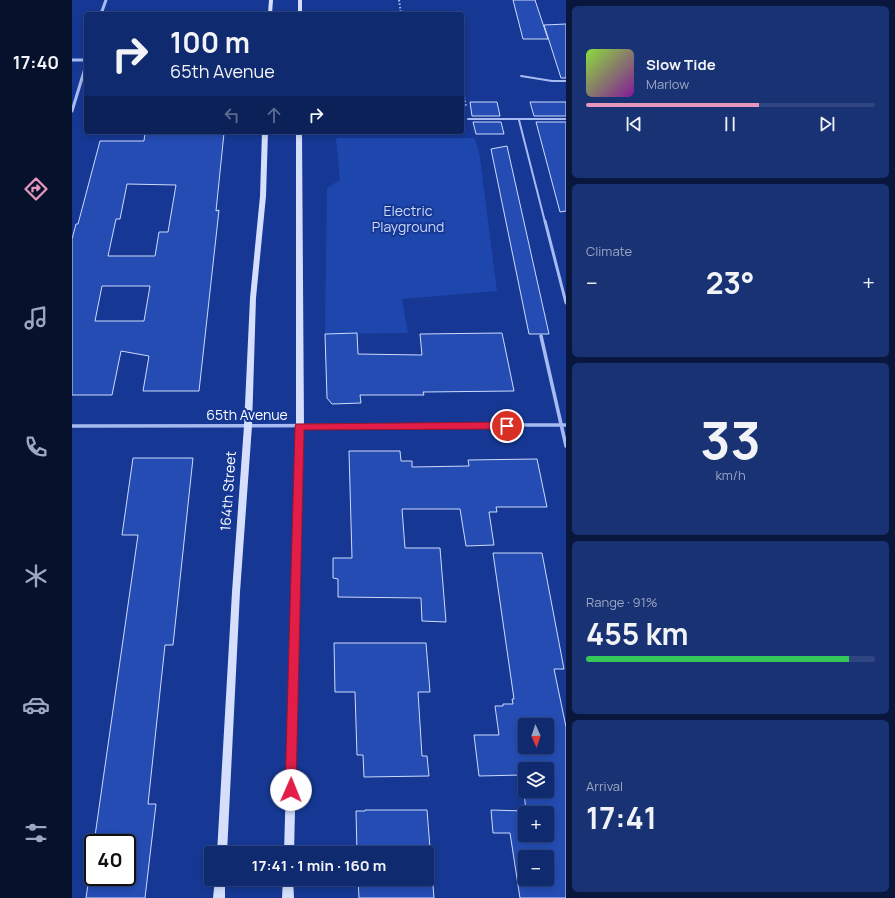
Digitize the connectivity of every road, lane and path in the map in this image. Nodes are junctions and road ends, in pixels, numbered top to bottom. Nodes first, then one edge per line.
1 (106, 0) edge
2 (271, 0) edge
3 (300, 0) edge
4 (399, 0) edge
5 (102, 12) edge
6 (270, 12) edge
7 (300, 12) edge
8 (401, 12) edge
9 (72, 60) edge
10 (84, 60) edge
11 (84, 72) edge
12 (521, 76) dead end
13 (566, 81) edge
14 (464, 98) edge
15 (72, 111) edge
16 (468, 119) joint
17 (566, 119) edge
18 (519, 120) junction
19 (265, 134) edge
20 (299, 134) edge
21 (566, 303) edge
22 (541, 336) dead end
23 (564, 425) edge
24 (72, 426) edge
25 (248, 426) junction
26 (300, 427) junction
27 (566, 446) edge
28 (222, 846) edge
29 (289, 846) edge
30 (220, 886) edge
31 (288, 886) edge
32 (219, 898) edge
33 (288, 898) edge

1 - 5 street
2 - 6 street
3 - 7 street
4 - 8 path
9 - 10 street
11 - 15 street
12 - 13 lane
14 - 16 path
16 - 18 lane
17 - 18 lane
18 - 21 lane
19 - 25 street, 164th Street
20 - 26 street
22 - 23 street
23 - 26 street, 65th Avenue
23 - 27 street
24 - 25 street, 65th Avenue
25 - 26 street, 65th Avenue
25 - 28 street, 164th Street
26 - 29 street
30 - 32 street
31 - 33 street

